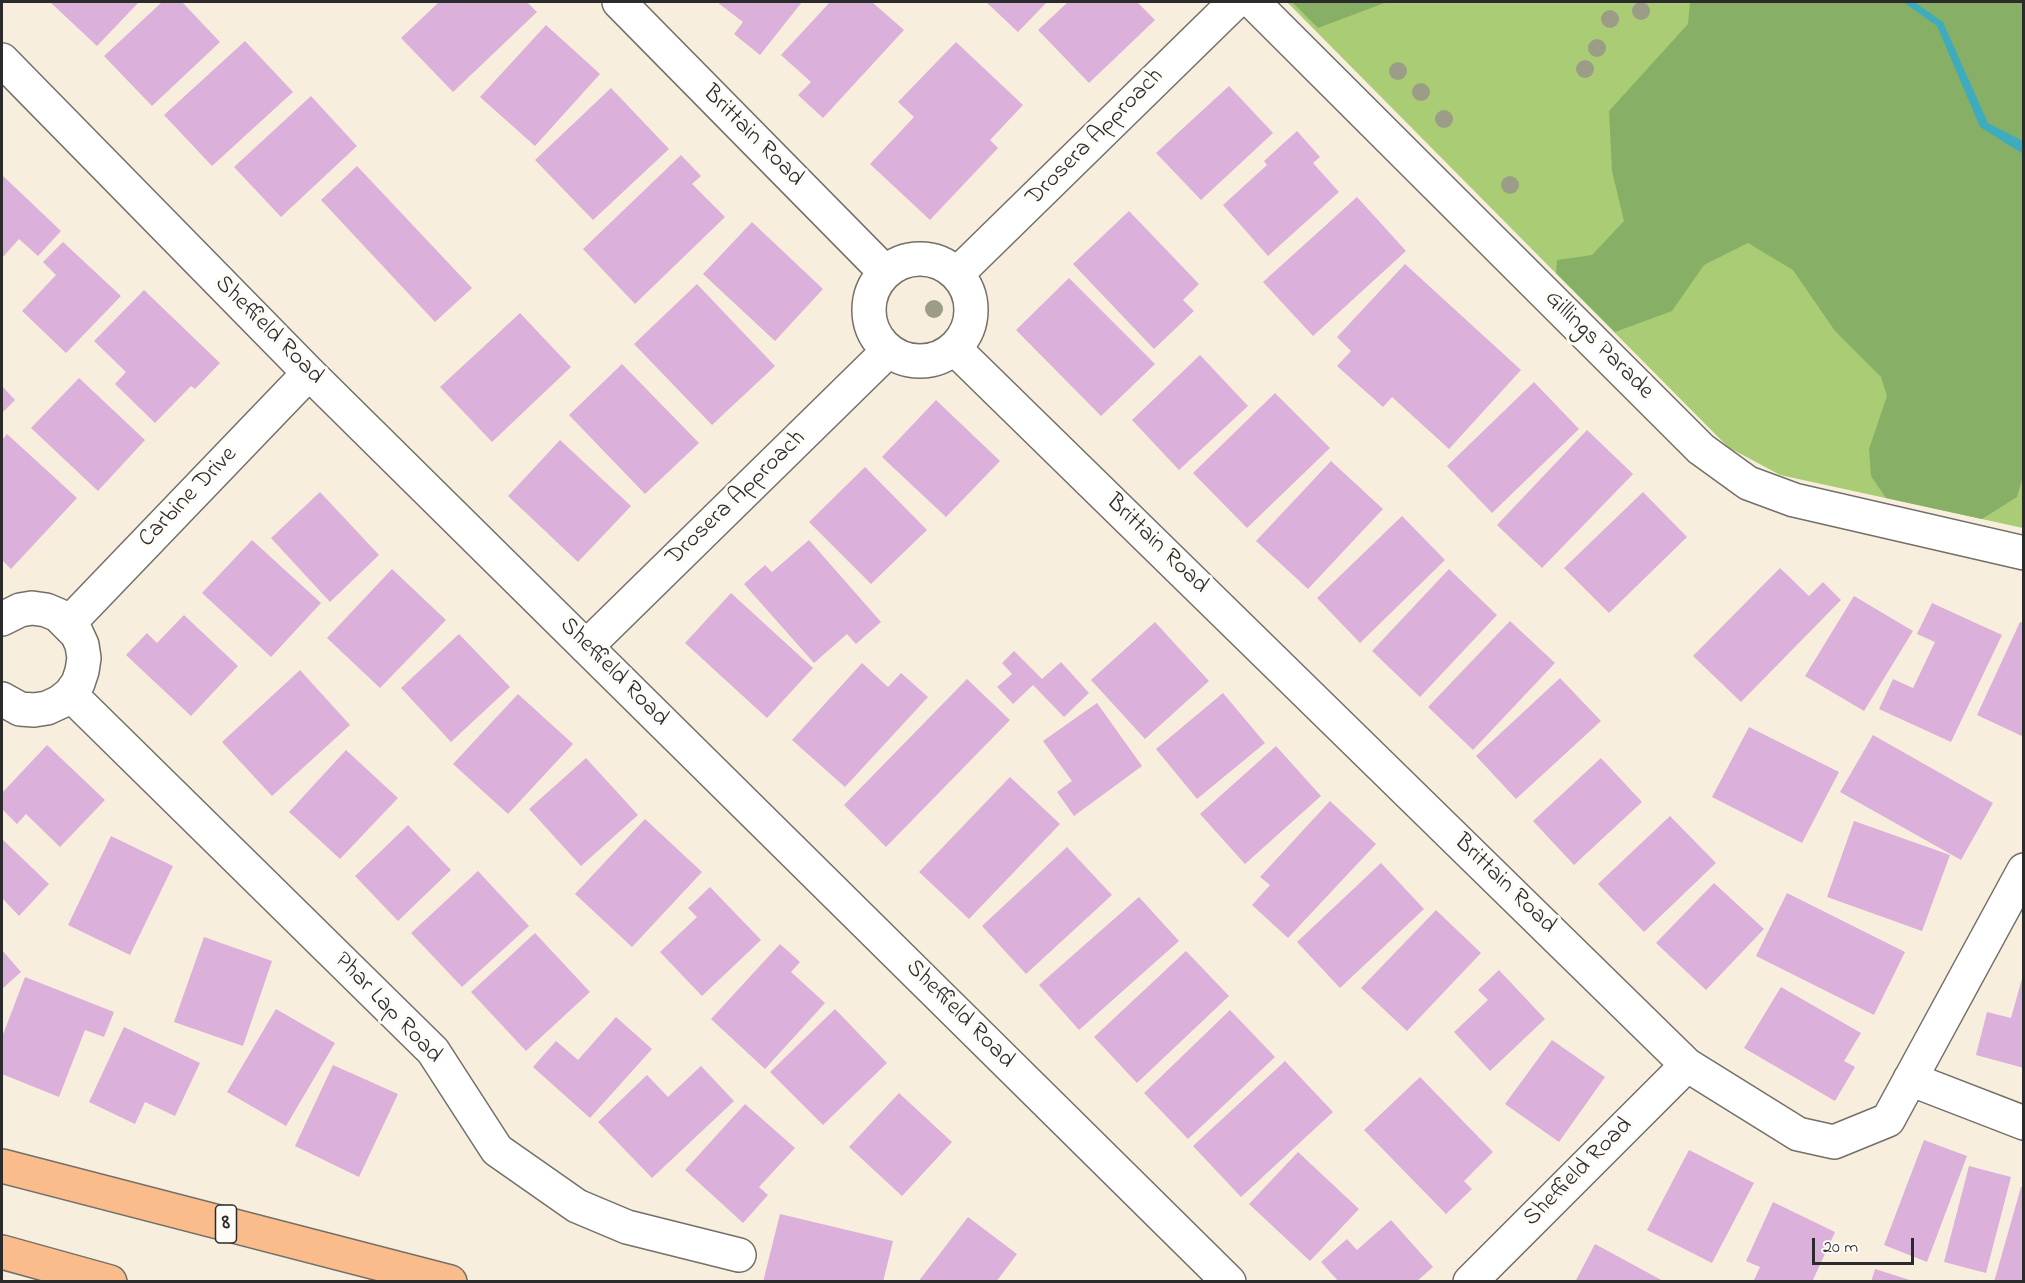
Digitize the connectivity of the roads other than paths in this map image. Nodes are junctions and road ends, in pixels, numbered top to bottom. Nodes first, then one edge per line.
1 (618, 2) edge
2 (1235, 2) edge
3 (1253, 2) edge
4 (2, 60) edge
5 (885, 272) junction
6 (957, 274) junction
7 (956, 349) junction
8 (888, 351) junction
9 (309, 373) junction
10 (2024, 553) edge
11 (2, 619) edge
12 (69, 624) junction
13 (586, 647) junction
14 (70, 694) junction
15 (2, 699) edge
16 (2024, 870) edge
17 (1687, 1065) junction
18 (1910, 1079) junction
19 (2024, 1123) edge
20 (2, 1166) edge
21 (2, 1252) edge
22 (739, 1255) dead end
23 (110, 1281) edge
24 (450, 1281) edge
25 (1229, 1281) edge
26 (1470, 1281) edge

1 - 5 street, Brittain Road
2 - 6 street, Drosera Approach
3 - 10 street, Gillings Parade
4 - 9 street, Sheffield Road
5 - 6 street
5 - 8 street
6 - 7 street
7 - 8 street
7 - 17 street, Brittain Road
8 - 13 street, Drosera Approach
9 - 12 street, Carbine Drive
9 - 13 street, Sheffield Road
11 - 12 street
12 - 14 street
13 - 25 street, Sheffield Road
14 - 15 street
14 - 22 street, Phar Lap Road
16 - 18 street, Brittain Road
17 - 18 street, Brittain Road
17 - 26 street, Sheffield Road
18 - 19 street
20 - 24 highway, 8
21 - 23 highway

